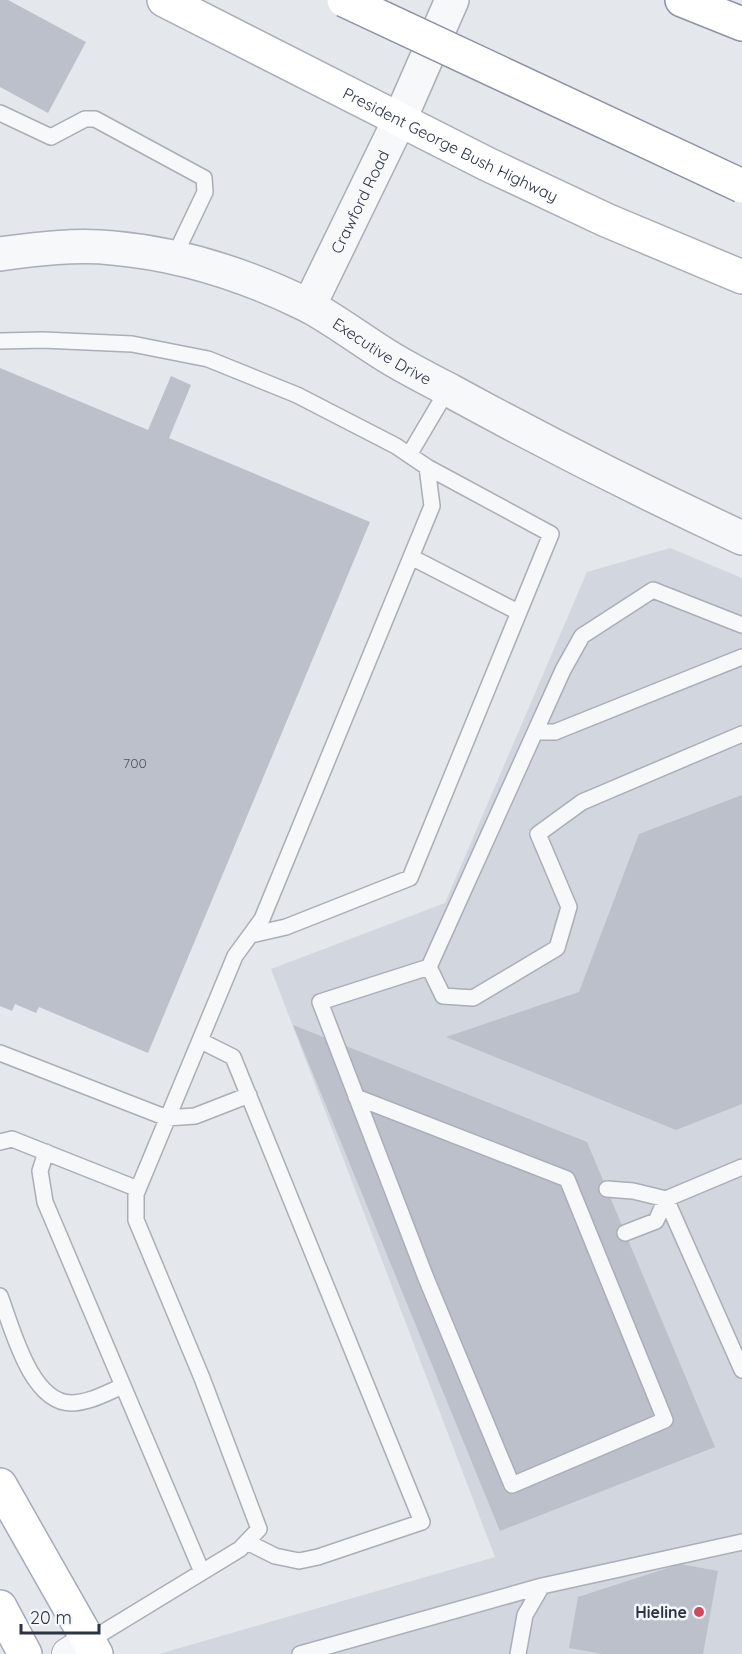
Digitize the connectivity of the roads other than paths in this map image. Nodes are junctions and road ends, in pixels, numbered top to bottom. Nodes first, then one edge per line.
1 (164, 0) edge
2 (346, 0) edge
3 (452, 0) edge
4 (682, 0) edge
5 (742, 24) edge
6 (0, 113) edge
7 (399, 121) junction
8 (742, 161) edge
9 (742, 186) edge
10 (0, 254) edge
11 (174, 257) junction
12 (742, 277) edge
13 (309, 306) junction
14 (0, 341) edge
15 (448, 389) junction
16 (410, 455) junction
17 (427, 467) junction
18 (742, 538) edge
19 (411, 557) junction
20 (518, 612) junction
21 (742, 625) edge
22 (742, 657) edge
23 (535, 732) junction
24 (742, 734) edge
25 (251, 935) junction
26 (429, 967) junction
27 (201, 1041) junction
28 (0, 1053) edge
29 (249, 1095) junction
30 (356, 1097) junction
31 (166, 1118) junction
32 (0, 1142) edge
33 (46, 1152) junction
34 (742, 1167) edge
35 (138, 1189) junction
36 (607, 1189) dead end
37 (666, 1199) junction
38 (625, 1233) dead end
39 (0, 1296) edge
40 (742, 1370) edge
41 (123, 1386) junction
42 (0, 1485) edge
43 (247, 1542) junction
44 (742, 1542) edge
45 (202, 1572) junction
46 (542, 1586) junction
47 (0, 1607) edge
48 (84, 1650) edge
49 (302, 1653) edge
50 (25, 1654) edge
51 (518, 1654) edge

1 - 7 main road, President George Bush Highway
2 - 8 main road, bridge
2 - 9 main road, bridge
3 - 7 street, Crawford Road
4 - 5 main road
6 - 11 lane
7 - 12 main road, President George Bush Highway
7 - 13 street, Crawford Road
10 - 11 street, Executive Drive
11 - 13 street, Executive Drive
13 - 15 street, Executive Drive
14 - 16 lane
15 - 16 lane
15 - 18 street, Executive Drive
16 - 17 lane
17 - 19 lane
17 - 20 lane
19 - 20 lane
19 - 25 lane
20 - 25 lane
21 - 23 lane
22 - 23 lane
23 - 26 lane
24 - 26 lane
25 - 27 lane
26 - 30 lane
27 - 29 lane
27 - 31 lane
28 - 31 lane
29 - 31 lane
29 - 43 lane
30 - 30 lane
31 - 35 lane
32 - 33 lane
33 - 35 lane
33 - 41 lane
34 - 37 lane
35 - 43 lane
36 - 37 lane
37 - 38 lane
37 - 40 lane
39 - 41 lane
41 - 45 lane
42 - 48 main road
43 - 45 lane
44 - 46 lane
45 - 48 lane
46 - 49 lane
46 - 51 lane
47 - 50 main road

